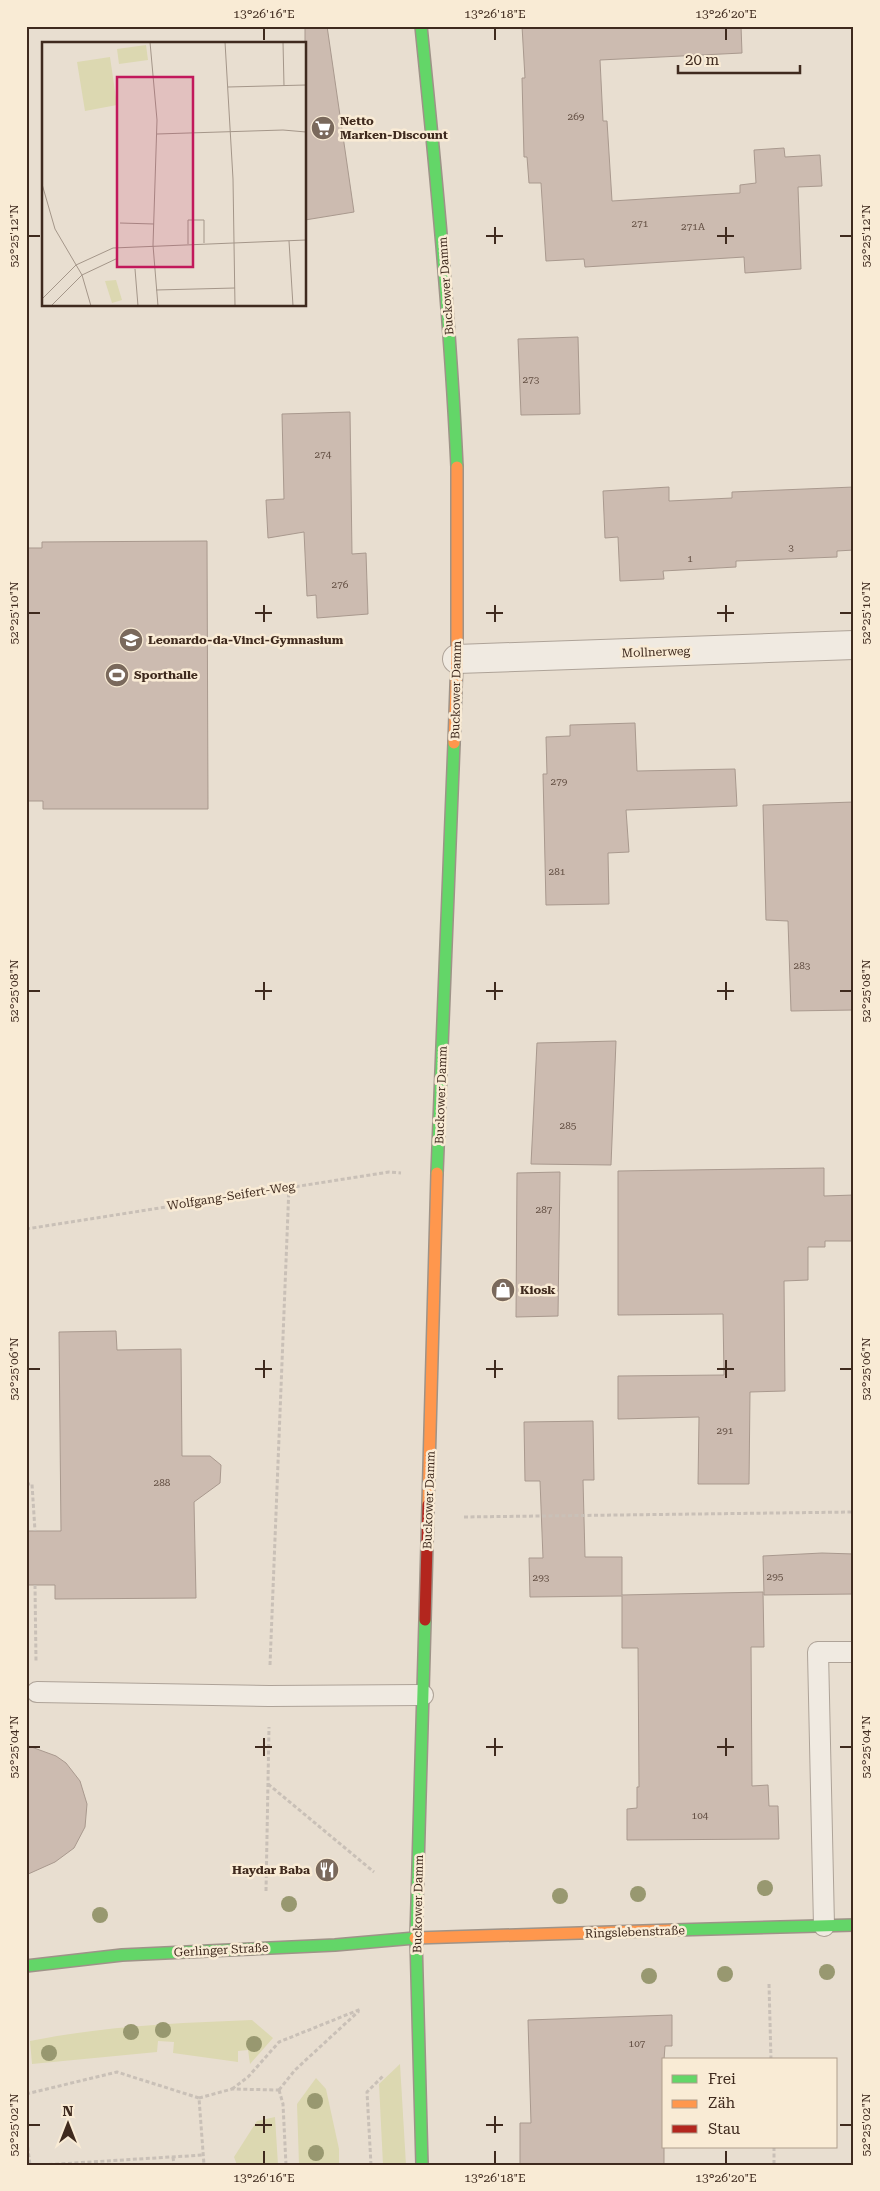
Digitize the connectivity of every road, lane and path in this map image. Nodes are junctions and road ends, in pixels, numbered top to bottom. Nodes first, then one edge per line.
1 (421, 26) edge
2 (854, 645) edge
3 (457, 659) junction
4 (438, 1174) junction
5 (289, 1186) junction
6 (26, 1229) edge
7 (26, 1484) edge
8 (854, 1512) edge
9 (463, 1517) dead end
10 (35, 1531) dead end
11 (35, 1585) dead end
12 (854, 1652) edge
13 (37, 1692) joint
14 (423, 1695) junction
15 (269, 1696) junction
16 (268, 1784) junction
17 (374, 1872) dead end
18 (266, 1892) dead end
19 (854, 1925) edge
20 (824, 1926) junction
21 (416, 1938) junction
22 (26, 1966) edge
23 (769, 1984) dead end
24 (771, 2058) edge
25 (232, 2089) junction
26 (279, 2090) junction
27 (367, 2092) dead end
28 (26, 2094) edge
29 (199, 2098) junction
30 (26, 2134) edge
31 (774, 2148) edge
32 (203, 2155) junction
33 (173, 2157) junction
34 (30, 2165) edge
35 (42, 2165) edge
36 (174, 2165) edge
37 (204, 2165) edge
38 (286, 2165) edge
39 (371, 2165) edge
40 (422, 2165) edge
41 (774, 2165) edge

1 - 3 main road, Buckower Damm
2 - 3 street, Mollnerweg
3 - 4 main road, Buckower Damm
4 - 5 path, Wolfgang-Seifert-Weg
4 - 14 main road, Buckower Damm
5 - 6 path, Wolfgang-Seifert-Weg
5 - 15 path
7 - 10 path
8 - 9 path
11 - 13 path
12 - 20 lane
13 - 15 lane
14 - 15 lane
14 - 21 main road, Buckower Damm
15 - 16 path
16 - 17 path
16 - 18 path
19 - 20 main road, Ringslebenstraße
20 - 21 main road, Ringslebenstraße
21 - 22 main road, Gerlinger Straße
21 - 40 main road, Buckower Damm
23 - 24 path
25 - 26 path
25 - 26 path
25 - 29 path
26 - 38 path
27 - 39 path
28 - 29 path
29 - 32 path
30 - 34 path
31 - 41 path
32 - 33 path
32 - 37 path
33 - 35 path
33 - 36 path

